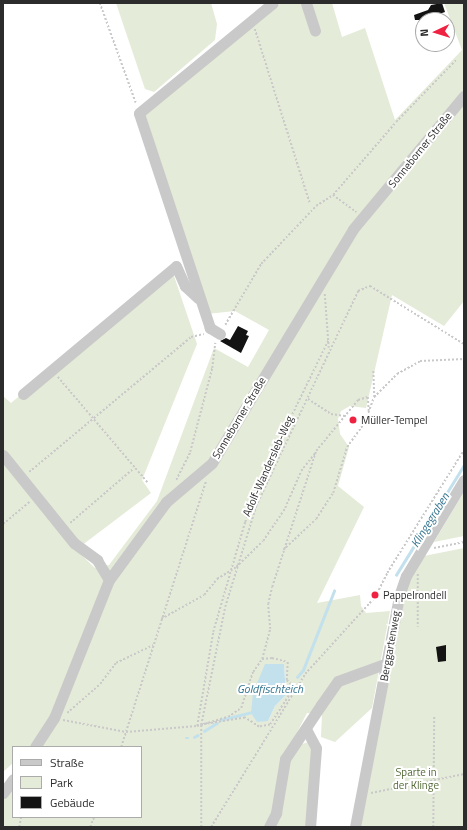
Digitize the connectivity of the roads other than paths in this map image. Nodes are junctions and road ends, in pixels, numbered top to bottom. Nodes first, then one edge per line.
1 (273, 3) edge
2 (306, 3) edge
3 (315, 31) dead end
4 (464, 96) edge
5 (200, 300) junction
6 (220, 334) road end
7 (23, 394) dead end
8 (3, 456) edge
9 (464, 480) edge
10 (108, 580) junction
11 (387, 663) junction
12 (306, 729) junction
13 (36, 746) edge
14 (12, 780) edge
15 (3, 793) edge
16 (269, 827) edge
17 (310, 827) edge
18 (355, 827) edge

1 - 5 street
2 - 3 street
4 - 10 street, Sonneborner Straße
5 - 6 street
5 - 7 street
8 - 10 street
9 - 11 street, Berggartenweg
10 - 13 street, Sonneborner Straße
11 - 12 street
11 - 18 street, Berggartenweg
12 - 16 street
12 - 17 street
14 - 15 street

